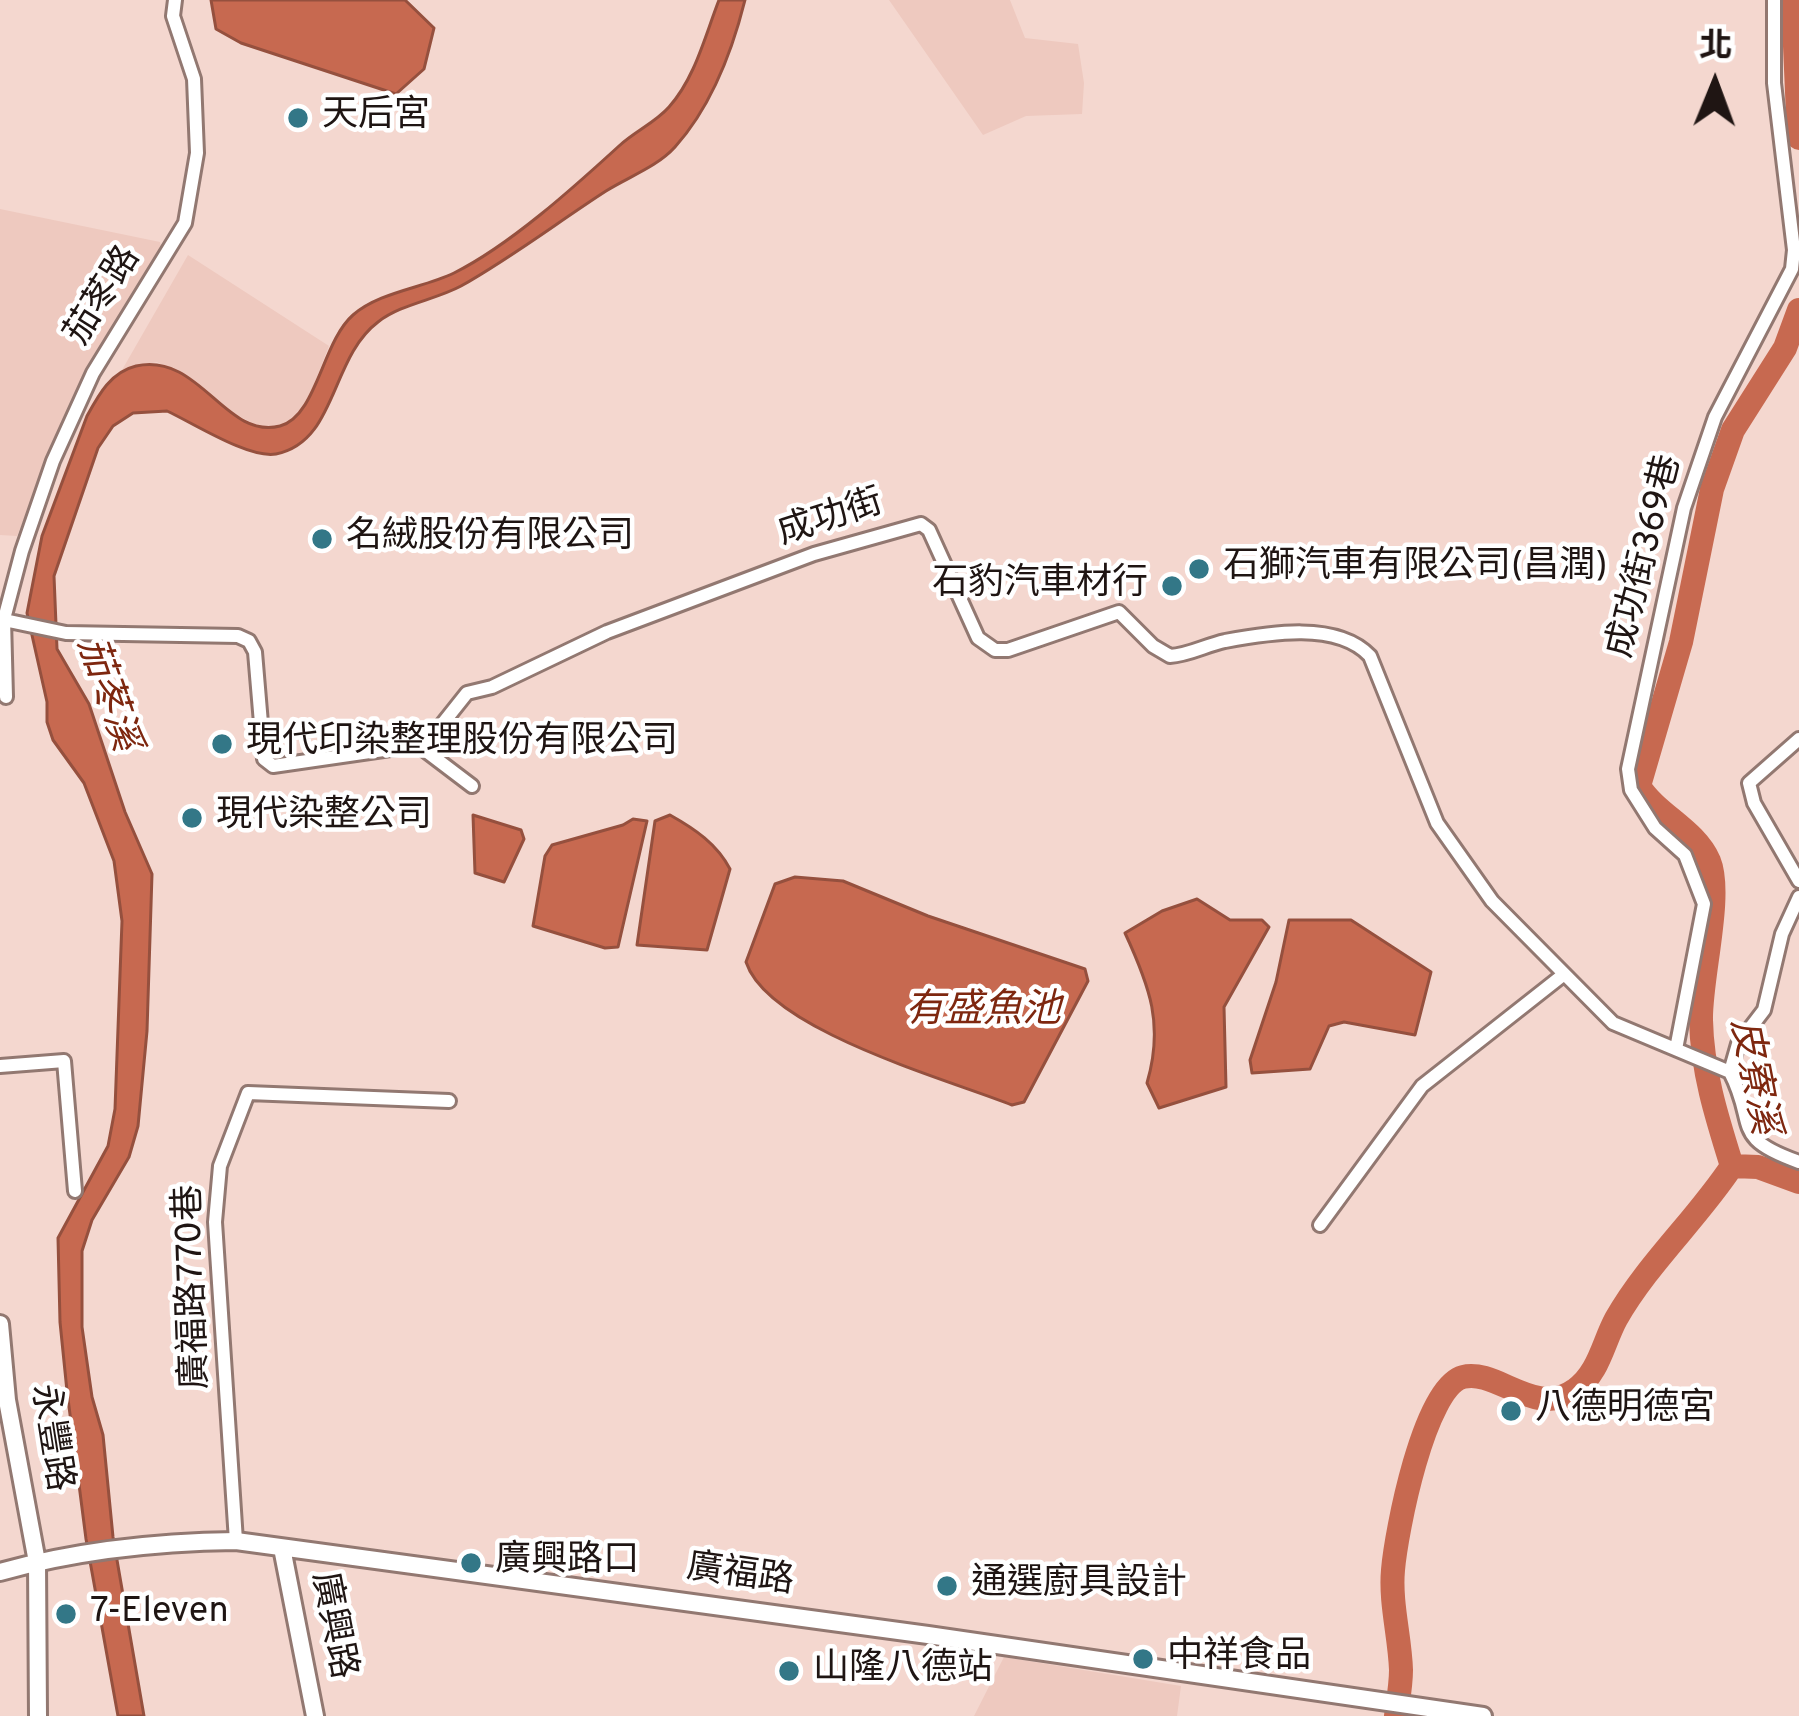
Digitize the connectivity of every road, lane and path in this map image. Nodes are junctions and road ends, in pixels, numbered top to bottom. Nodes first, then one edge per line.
1 (175, 0) edge
2 (1774, 0) edge
3 (2, 619) edge
4 (7, 697) dead end
5 (1799, 739) edge
6 (418, 745) junction
7 (472, 786) dead end
8 (1799, 881) edge
9 (1799, 897) edge
10 (1563, 975) junction
11 (1676, 1049) junction
12 (0, 1066) edge
13 (1726, 1069) junction
14 (449, 1101) dead end
15 (1799, 1162) edge
16 (75, 1191) dead end
17 (1320, 1225) dead end
18 (0, 1324) edge
19 (236, 1541) junction
20 (283, 1548) junction
21 (37, 1562) junction
22 (0, 1573) edge
23 (38, 1716) edge
24 (315, 1716) edge
25 (1483, 1716) edge

1 - 3 street, 茄苳路
2 - 11 street, 成功街369巷
3 - 4 street, 茄苳路
3 - 6 street
5 - 8 street
6 - 7 street
6 - 10 street, 成功街
9 - 13 street
10 - 11 street, 成功街
10 - 17 street
11 - 13 street, 成功街
12 - 16 street
13 - 15 street
14 - 19 street, 廣福路770巷
18 - 21 street, 永豐路
19 - 20 street, 廣福路
19 - 21 street, 廣福路
20 - 24 street, 廣興路
20 - 25 street, 廣福路
21 - 22 street
21 - 23 street, 永豐路

